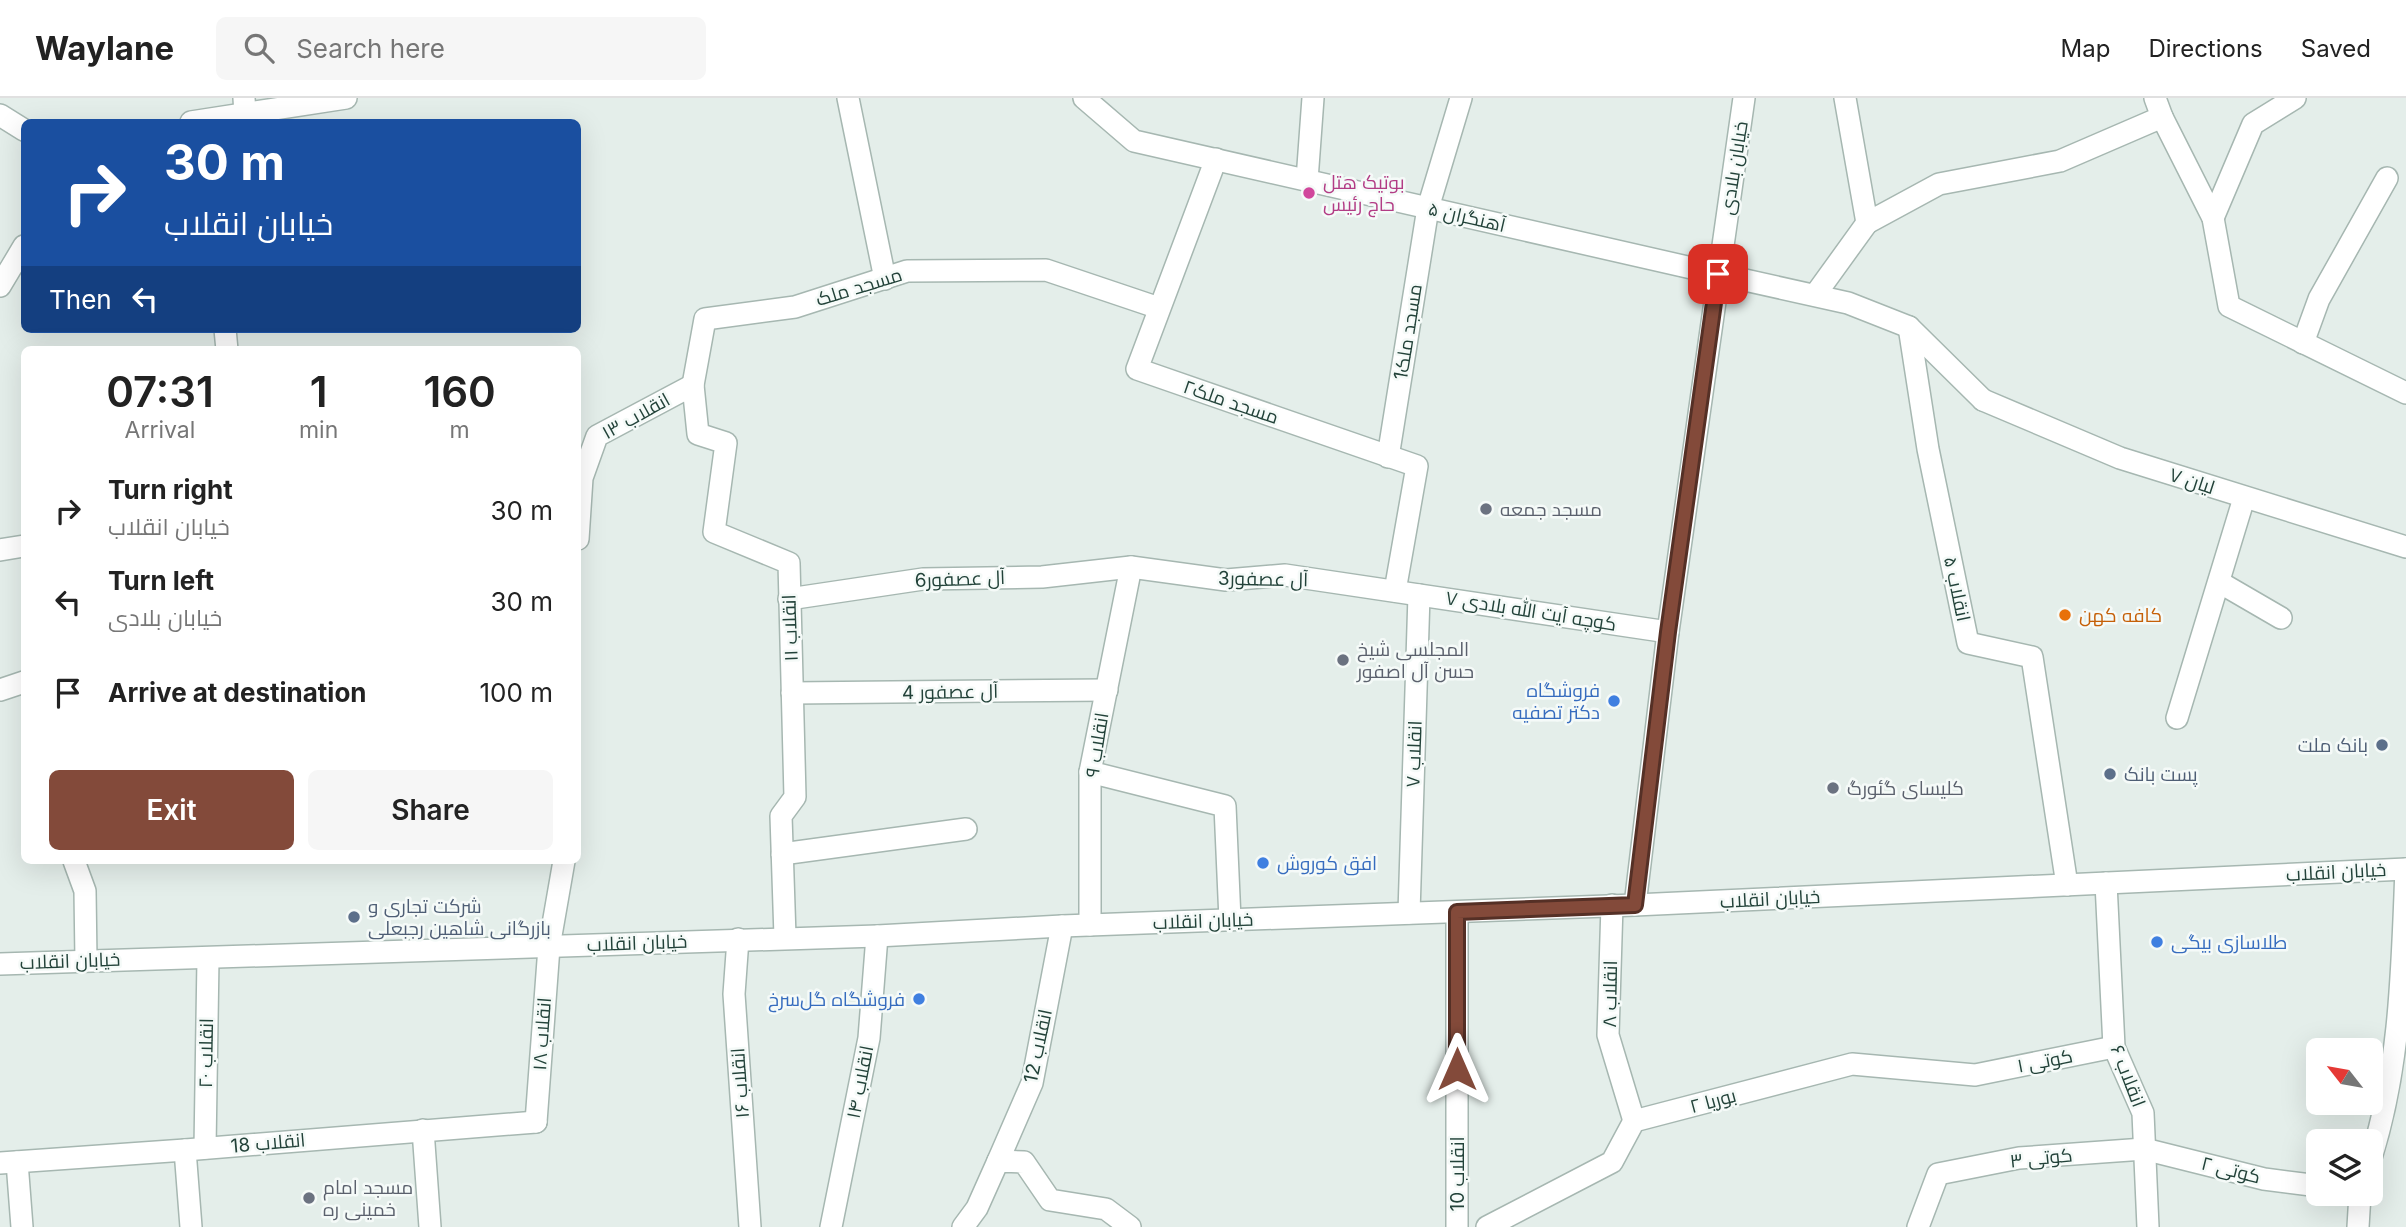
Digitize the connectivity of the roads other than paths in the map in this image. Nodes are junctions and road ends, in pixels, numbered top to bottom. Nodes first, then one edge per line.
1 (346, 98) edge
2 (848, 98) edge
3 (1084, 98) edge
4 (1313, 98) edge
5 (1461, 98) edge
6 (1744, 98) edge
7 (1845, 98) edge
8 (2295, 98) edge
9 (244, 106) edge
10 (2159, 107) edge
11 (0, 115) edge
12 (201, 119) edge
13 (21, 128) edge
14 (1216, 159) junction
15 (2387, 178) dead end
16 (1307, 180) junction
17 (1428, 208) junction
18 (2213, 218) junction
19 (1867, 223) junction
20 (21, 251) edge
21 (1718, 274) junction
22 (885, 279) junction
23 (0, 286) edge
24 (1815, 296) junction
25 (1159, 308) junction
26 (1909, 327) junction
27 (2303, 343) junction
28 (693, 385) junction
29 (2406, 393) edge
30 (1388, 457) junction
31 (581, 476) edge
32 (2244, 498) junction
33 (21, 546) edge
34 (2406, 547) edge
35 (0, 550) edge
36 (1131, 567) junction
37 (2219, 582) junction
38 (1395, 591) junction
39 (1419, 594) junction
40 (789, 599) junction
41 (2281, 618) dead end
42 (1668, 632) junction
43 (21, 683) edge
44 (0, 690) edge
45 (1107, 690) junction
46 (792, 693) junction
47 (2177, 718) dead end
48 (1090, 772) junction
49 (966, 828) dead end
50 (782, 854) junction
51 (75, 864) edge
52 (563, 864) edge
53 (2406, 869) edge
54 (2106, 883) junction
55 (2067, 885) junction
56 (1612, 905) junction
57 (1635, 905) junction
58 (1457, 912) junction
59 (1409, 913) junction
60 (1230, 920) junction
61 (1090, 925) junction
62 (1062, 926) junction
63 (877, 936) junction
64 (785, 937) junction
65 (738, 939) junction
66 (549, 947) junction
67 (208, 959) junction
68 (86, 960) junction
69 (0, 964) edge
70 (2114, 1047) junction
71 (2400, 1048) edge
72 (1975, 1075) joint
73 (1634, 1121) junction
74 (536, 1122) joint
75 (2380, 1129) edge
76 (423, 1130) junction
77 (195, 1149) junction
78 (2144, 1149) junction
79 (998, 1161) junction
80 (9, 1162) edge
81 (2306, 1184) edge
82 (2359, 1206) edge
83 (22, 1227) edge
84 (191, 1227) edge
85 (430, 1227) edge
86 (750, 1227) edge
87 (831, 1227) edge
88 (963, 1227) edge
89 (1130, 1227) edge
90 (1457, 1227) edge
91 (1487, 1227) edge
92 (1918, 1227) edge
93 (2148, 1227) edge
94 (2358, 1227) edge

1 - 9 street
2 - 22 street
3 - 14 street, آهنگران ۵
4 - 16 street
5 - 17 street, مسجد ملک1
6 - 21 street, خیابان بلادی
7 - 19 street
8 - 18 street
9 - 12 street
10 - 18 street
10 - 19 street
11 - 13 street
14 - 16 street, آهنگران ۵
14 - 25 street, مسجد ملک۲
15 - 27 street
16 - 17 street, آهنگران ۵
17 - 21 street, آهنگران ۵
17 - 30 street, مسجد ملک1
18 - 27 street
19 - 24 street
20 - 23 street
21 - 24 street, آهنگران ۵
21 - 42 street, خیابان بلادی
22 - 25 street, مسجد ملک
22 - 28 street, مسجد ملک
24 - 26 street, آهنگران ۵
25 - 30 street, مسجد ملک۲
26 - 32 street, لیان ۷
26 - 55 street, انقلاب ۵
27 - 29 street
28 - 31 street, انقلاب ۱۳
28 - 40 street, انقلاب ۱۱
30 - 38 street, مسجد ملک۲
32 - 34 street, لیان ۷
32 - 37 street
33 - 35 street
36 - 38 street, آل عصفور3
36 - 40 street, آل عصفور6
36 - 45 street, انقلاب ۹
37 - 41 street
37 - 47 street
38 - 39 street, کوچه آیت الله بلادی ۷
39 - 42 street, کوچه آیت الله بلادی ۷
39 - 59 street, انقلاب ۷
40 - 46 street, انقلاب ۱۱
42 - 57 street, خیابان بلادی
43 - 44 street
45 - 46 street, آل عصفور 4
45 - 48 street, انقلاب ۹
46 - 50 street, انقلاب ۱۱
48 - 60 street
48 - 61 street, انقلاب ۹
49 - 50 street
50 - 64 street, انقلاب ۱۱
51 - 68 street
52 - 66 street
53 - 54 street, خیابان انقلاب
53 - 71 street
54 - 55 street, خیابان انقلاب
54 - 70 street, انقلاب ۶
55 - 57 street, خیابان انقلاب
56 - 57 street, خیابان انقلاب
56 - 58 street, خیابان انقلاب
56 - 73 street, انقلاب ۸
58 - 59 street, خیابان انقلاب
58 - 90 street, انقلاب 10
59 - 60 street, خیابان انقلاب
60 - 61 street, خیابان انقلاب
61 - 62 street, خیابان انقلاب
62 - 63 street, خیابان انقلاب
62 - 79 street, انقلاب 12
63 - 64 street, خیابان انقلاب
63 - 87 street, انقلاب ۱۴
64 - 65 street, خیابان انقلاب
65 - 66 street, خیابان انقلاب
65 - 86 street, انقلاب ۱۶
66 - 67 street, خیابان انقلاب
66 - 74 street, انقلاب ۱۸
67 - 68 street, خیابان انقلاب
67 - 77 street, انقلاب ۲۰
68 - 69 street, خیابان انقلاب
70 - 72 street, کوتی ۱
70 - 78 street, انقلاب ۶
71 - 75 street
72 - 73 street, بوریا ۲
73 - 91 street
74 - 76 street, انقلاب 18
76 - 77 street, انقلاب 18
76 - 85 street
77 - 80 street, انقلاب 18
77 - 84 street, انقلاب ۲۰
78 - 81 street, کوتی ۲
78 - 92 street, کوتی ۳
78 - 93 street, انقلاب ۶
79 - 88 street, انقلاب 12
79 - 89 street
80 - 83 street
82 - 94 street

